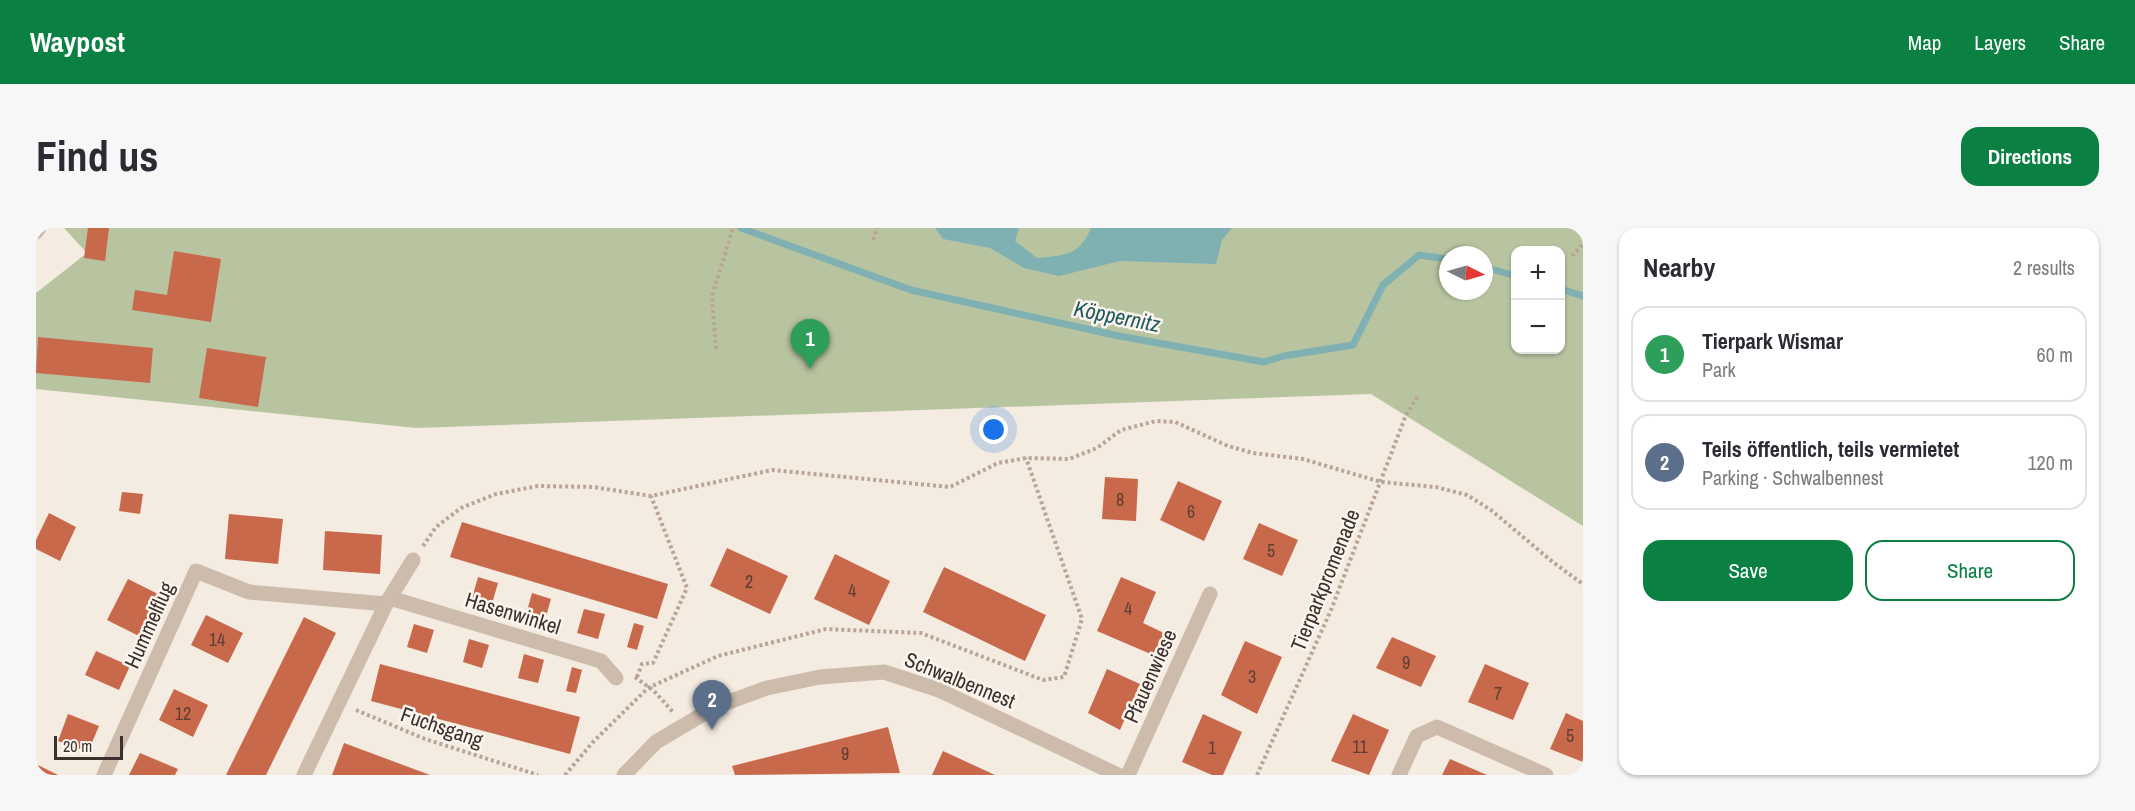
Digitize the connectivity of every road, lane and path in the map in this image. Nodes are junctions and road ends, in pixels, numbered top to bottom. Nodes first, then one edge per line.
1 (39, 228) edge
2 (733, 228) edge
3 (877, 228) edge
4 (36, 232) edge
5 (873, 240) dead end
6 (1583, 244) edge
7 (1572, 255) dead end
8 (716, 349) dead end
9 (1418, 396) dead end
10 (1026, 458) junction
11 (1381, 482) junction
12 (651, 496) junction
13 (413, 560) joint
14 (1583, 584) edge
15 (1210, 594) dead end
16 (388, 601) junction
17 (637, 677) junction
18 (1064, 677) dead end
19 (616, 678) joint
20 (339, 703) junction
21 (682, 724) junction
22 (104, 775) edge
23 (304, 775) edge
24 (538, 775) edge
25 (624, 775) edge
26 (1118, 775) edge
27 (1128, 775) edge
28 (1257, 775) edge
29 (1399, 775) edge
30 (1546, 775) edge

1 - 4 street
2 - 8 path
3 - 5 path
6 - 7 path
9 - 11 path, Tierparkpromenade
10 - 11 path
10 - 12 path
10 - 18 path
11 - 14 path
11 - 28 path, Tierparkpromenade
12 - 13 path
12 - 17 path
13 - 16 street
15 - 27 street, Pfauenwiese
16 - 19 street, Hasenwinkel
16 - 20 street
16 - 22 street, Hummelflug
17 - 19 path
17 - 21 path
20 - 23 street
20 - 24 path, Fuchsgang
21 - 25 street, Schwalbennest
21 - 26 street, Schwalbennest
29 - 30 street

